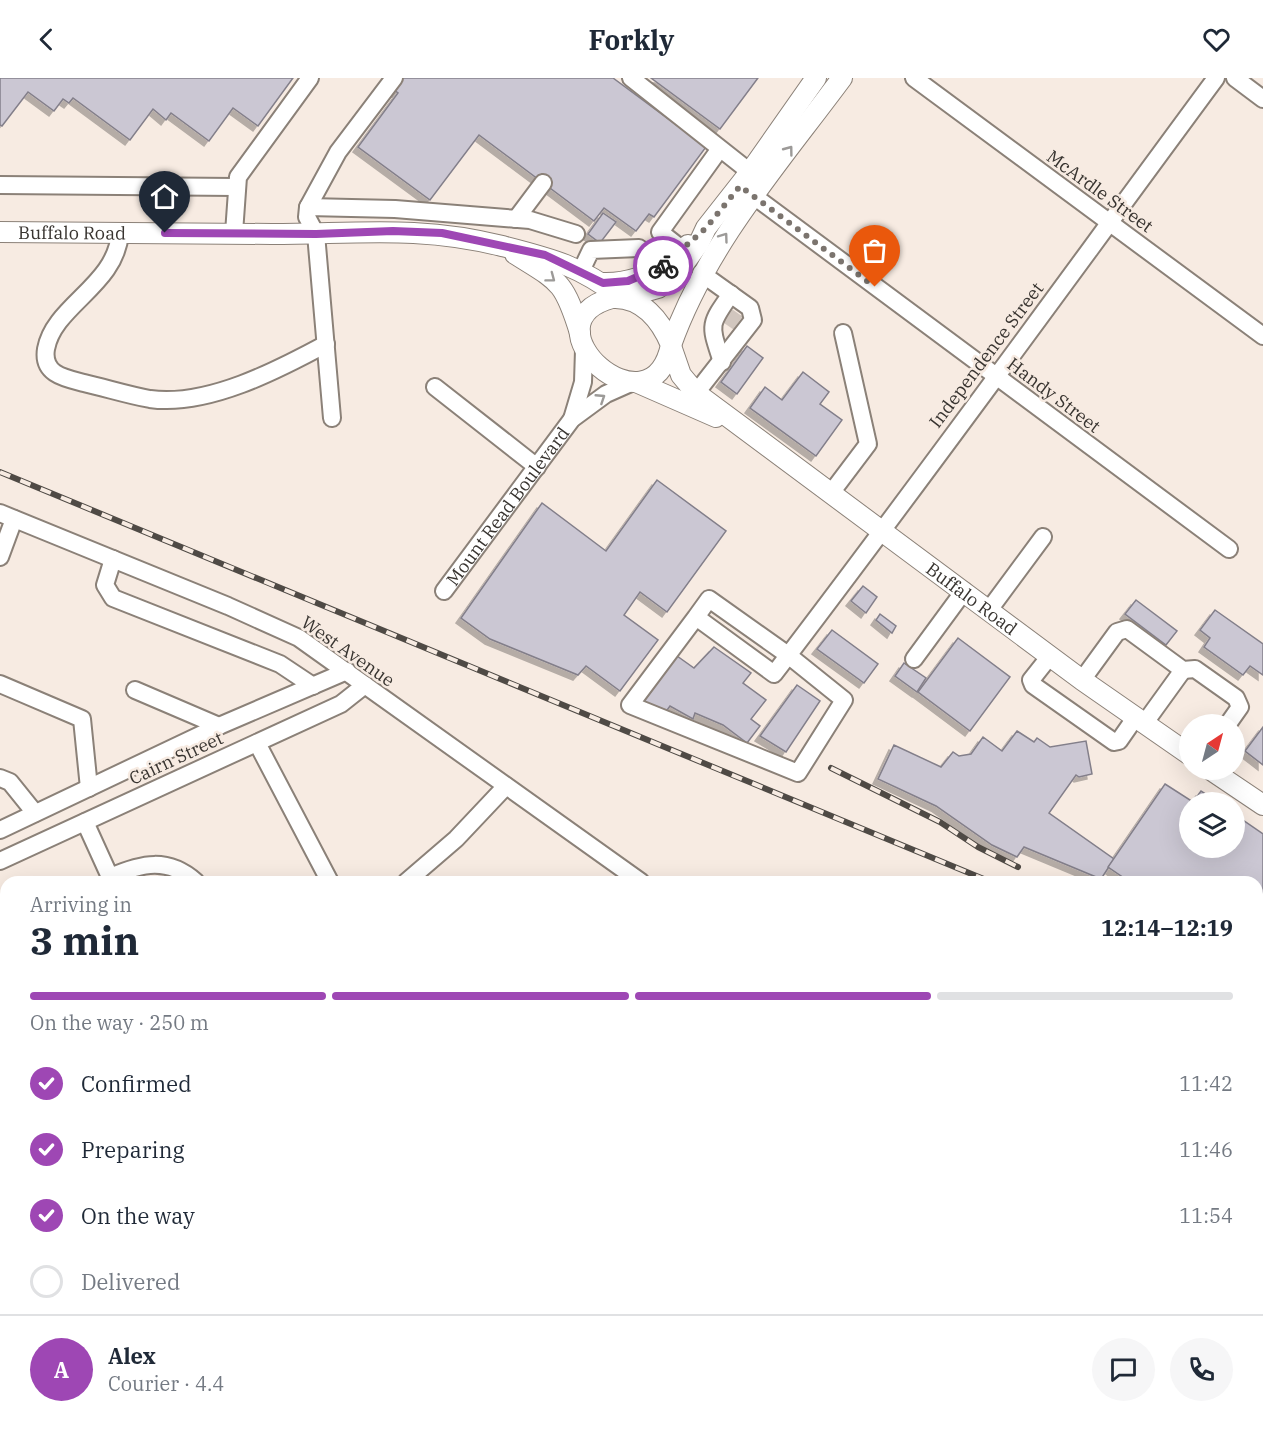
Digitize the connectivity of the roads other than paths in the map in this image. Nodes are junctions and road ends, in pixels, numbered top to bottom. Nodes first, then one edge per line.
1 (310, 78) edge
2 (394, 78) edge
3 (631, 78) edge
4 (816, 78) edge
5 (842, 78) edge
6 (914, 78) edge
7 (1216, 78) edge
8 (1234, 78) edge
9 (1263, 99) edge
10 (719, 150) junction
11 (543, 183) dead end
12 (0, 185) edge
13 (748, 185) junction
14 (236, 187) junction
15 (308, 207) junction
16 (516, 219) junction
17 (1109, 222) junction
18 (706, 228) junction
19 (0, 232) edge
20 (120, 232) junction
21 (234, 233) junction
22 (316, 234) junction
23 (576, 234) dead end
24 (502, 246) junction
25 (639, 248) dead end
26 (683, 250) junction
27 (581, 271) junction
28 (701, 273) junction
29 (603, 283) junction
30 (731, 294) junction
31 (622, 298) junction
32 (732, 319) junction
33 (843, 333) dead end
34 (1263, 336) edge
35 (582, 342) junction
36 (326, 344) junction
37 (671, 346) junction
38 (722, 362) junction
39 (995, 375) junction
40 (635, 382) junction
41 (435, 387) dead end
42 (696, 393) junction
43 (332, 418) dead end
44 (572, 420) junction
45 (756, 438) junction
46 (537, 466) junction
47 (831, 494) junction
48 (7, 516) edge
49 (881, 530) junction
50 (1043, 537) dead end
51 (1229, 549) dead end
52 (0, 558) edge
53 (113, 559) junction
54 (444, 591) dead end
55 (964, 591) junction
56 (989, 610) junction
57 (696, 616) junction
58 (788, 655) junction
59 (1050, 656) junction
60 (914, 659) dead end
61 (1183, 670) junction
62 (347, 671) junction
63 (1082, 680) junction
64 (0, 684) edge
65 (365, 685) junction
66 (313, 686) junction
67 (135, 690) dead end
68 (1236, 714) edge
69 (1139, 721) junction
70 (219, 726) junction
71 (257, 743) junction
72 (1179, 748) edge
73 (0, 778) edge
74 (1226, 780) edge
75 (506, 786) junction
76 (89, 788) junction
77 (1263, 805) edge
78 (35, 813) junction
79 (85, 822) junction
80 (0, 830) edge
81 (0, 861) edge
82 (110, 876) edge
83 (113, 876) edge
84 (188, 876) edge
85 (326, 876) edge
86 (413, 876) edge
87 (633, 876) edge

1 - 14 street
2 - 15 street
3 - 10 street, Handy Street
4 - 13 main road
13 -> 5 main road
6 - 17 street, McArdle Street
7 - 17 street, Independence Street
8 - 9 street
10 - 13 street, Handy Street
10 - 26 street
11 - 16 street
12 - 14 street
13 - 18 main road
28 -> 13 main road
13 - 39 street, Handy Street
14 - 21 street
15 - 16 street
15 - 22 street
16 - 23 street
17 - 34 street, McArdle Street
17 - 39 street, Independence Street
18 - 26 main road
18 - 31 main road
19 - 20 main road, Buffalo Road
20 - 21 main road, Buffalo Road
20 - 36 street
21 - 22 main road, Buffalo Road
22 - 24 main road, Buffalo Road
22 - 36 street
24 - 27 main road, Buffalo Road
24 -> 35 main road, Buffalo Road
25 - 27 street
26 - 29 main road
27 - 29 main road, Buffalo Road
28 - 30 street
28 - 37 main road
29 - 31 main road, Buffalo Road
30 - 32 street
30 - 32 street
31 - 35 main road
31 - 37 main road
32 - 38 street
32 - 38 street
33 - 47 street
35 - 40 main road
35 - 44 street
36 - 43 street
37 - 40 main road
37 - 42 main road, Buffalo Road
38 - 42 street
39 - 49 street, Independence Street
39 - 51 street, Handy Street
44 -> 40 street
40 - 45 main road, Buffalo Road
41 - 46 street
42 - 45 main road, Buffalo Road
44 - 46 street, Mount Read Boulevard
45 - 47 main road, Buffalo Road
46 - 54 street, Mount Read Boulevard
47 - 49 main road, Buffalo Road
48 - 52 street
48 - 53 street, West Avenue
49 - 55 main road, Buffalo Road
49 - 58 street, Independence Street
50 - 56 street
53 - 62 street, West Avenue
53 - 66 street
55 - 56 main road, Buffalo Road
55 - 60 street
56 - 59 main road, Buffalo Road
57 - 58 street
57 - 58 street, Independence Street
57 - 58 street
59 - 63 main road, Buffalo Road
59 - 69 street
61 - 63 street
61 - 68 street
61 - 69 street
62 - 65 street, West Avenue
62 - 66 street
63 - 69 main road, Buffalo Road
64 - 76 street
65 - 71 street, Cairn Street
65 - 75 street, West Avenue
66 - 70 street
67 - 70 street
69 - 72 main road, Buffalo Road
70 - 76 street
71 - 79 street, Cairn Street
71 - 85 street
73 - 78 street
74 - 77 main road
75 - 86 street
75 - 87 street, West Avenue
76 - 78 street
78 - 80 street
79 - 81 street, Cairn Street
79 - 82 street
83 - 84 street

